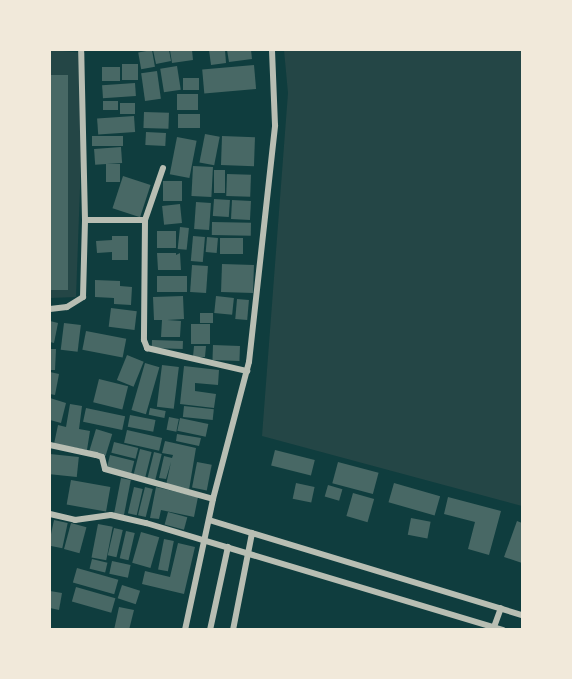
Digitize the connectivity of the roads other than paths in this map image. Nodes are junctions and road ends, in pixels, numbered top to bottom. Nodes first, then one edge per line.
1 (81, 50) edge
2 (272, 50) edge
3 (163, 168) dead end
4 (85, 220) junction
5 (145, 220) junction
6 (50, 309) edge
7 (246, 371) junction
8 (50, 445) edge
9 (213, 499) junction
10 (50, 514) edge
11 (209, 520) junction
12 (252, 533) junction
13 (204, 538) junction
14 (228, 546) junction
15 (249, 553) junction
16 (501, 608) junction
17 (522, 615) edge
18 (494, 627) junction
19 (185, 630) edge
20 (210, 630) edge
21 (233, 630) edge
22 (503, 630) edge

1 - 4 street
2 - 7 street
3 - 5 street
4 - 5 street
4 - 6 street
5 - 7 street
7 - 9 street
8 - 9 street
9 - 11 street
10 - 13 street
11 - 12 street
11 - 13 street
12 - 15 street
12 - 16 street
13 - 14 street
13 - 19 street
14 - 15 street
14 - 20 street
15 - 18 street
15 - 21 street
16 - 17 street
16 - 18 street
18 - 22 street

